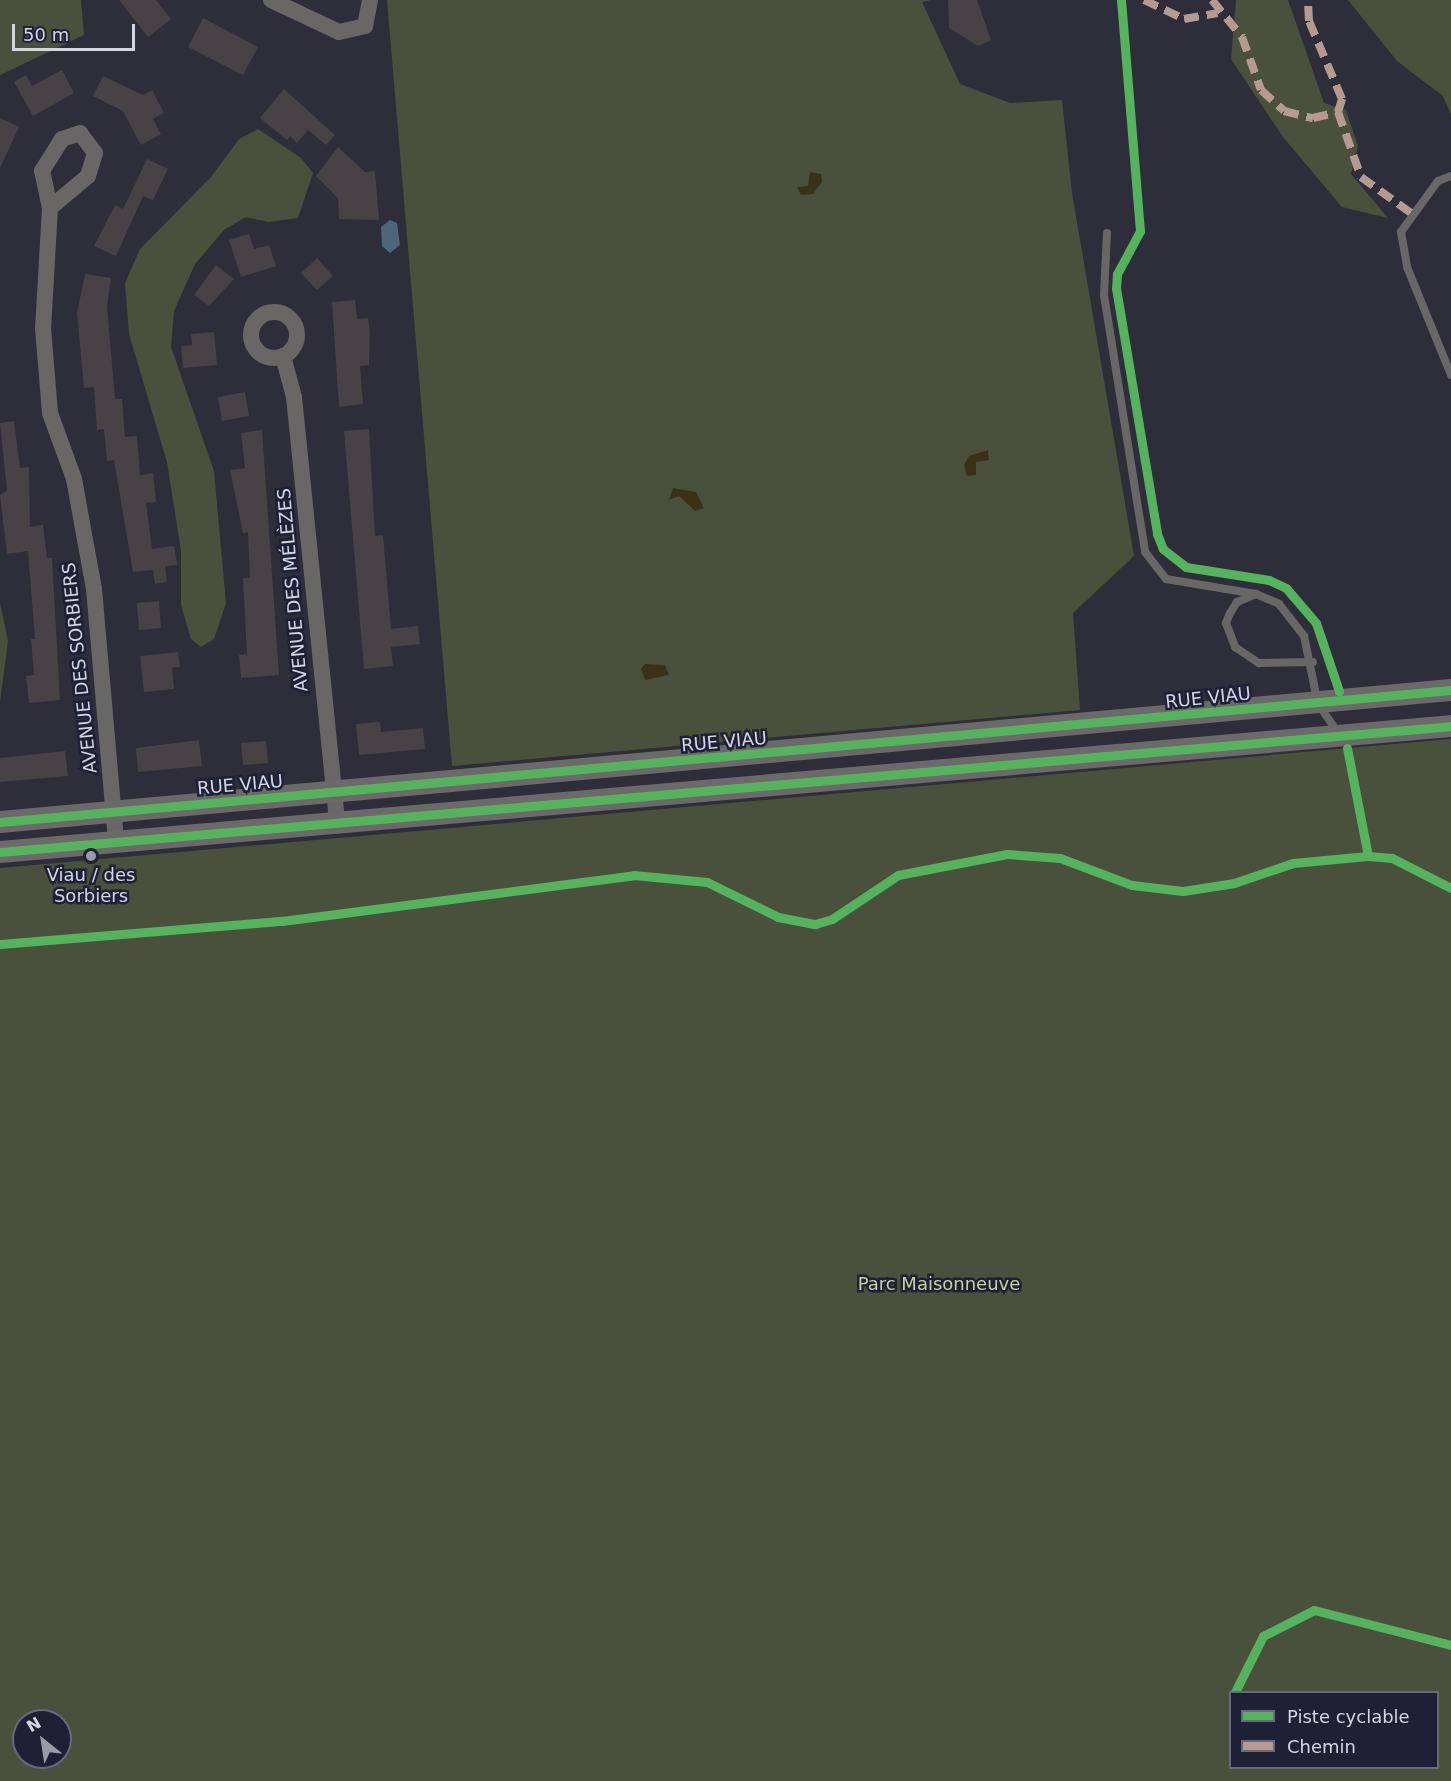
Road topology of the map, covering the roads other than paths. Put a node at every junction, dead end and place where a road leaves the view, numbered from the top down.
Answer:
1 (271, 0) edge
2 (370, 0) edge
3 (1451, 176) edge
4 (50, 208) dead end
5 (1107, 233) dead end
6 (283, 356) dead end
7 (1451, 375) edge
8 (1256, 594) junction
9 (1313, 662) junction
10 (1451, 690) edge
11 (1318, 704) junction
12 (1451, 726) edge
13 (1340, 735) junction
14 (333, 793) junction
15 (114, 812) junction
16 (0, 822) edge
17 (337, 822) junction
18 (116, 843) junction
19 (0, 852) edge

1 - 2 street
3 - 7 lane
4 - 15 street, AVENUE DES SORBIERS
5 - 8 lane
6 - 14 street, AVENUE DES MÉLÈZES
8 - 9 lane
8 - 9 lane
9 - 11 lane
10 - 11 main road, RUE VIAU
11 - 13 lane
11 - 14 main road, RUE VIAU
12 - 13 main road
13 - 17 main road
14 - 15 main road, RUE VIAU
14 - 17 street, AVENUE DES MÉLÈZES
15 - 16 main road, RUE VIAU
15 - 18 street, AVENUE DES SORBIERS
17 - 18 main road
18 - 19 main road

